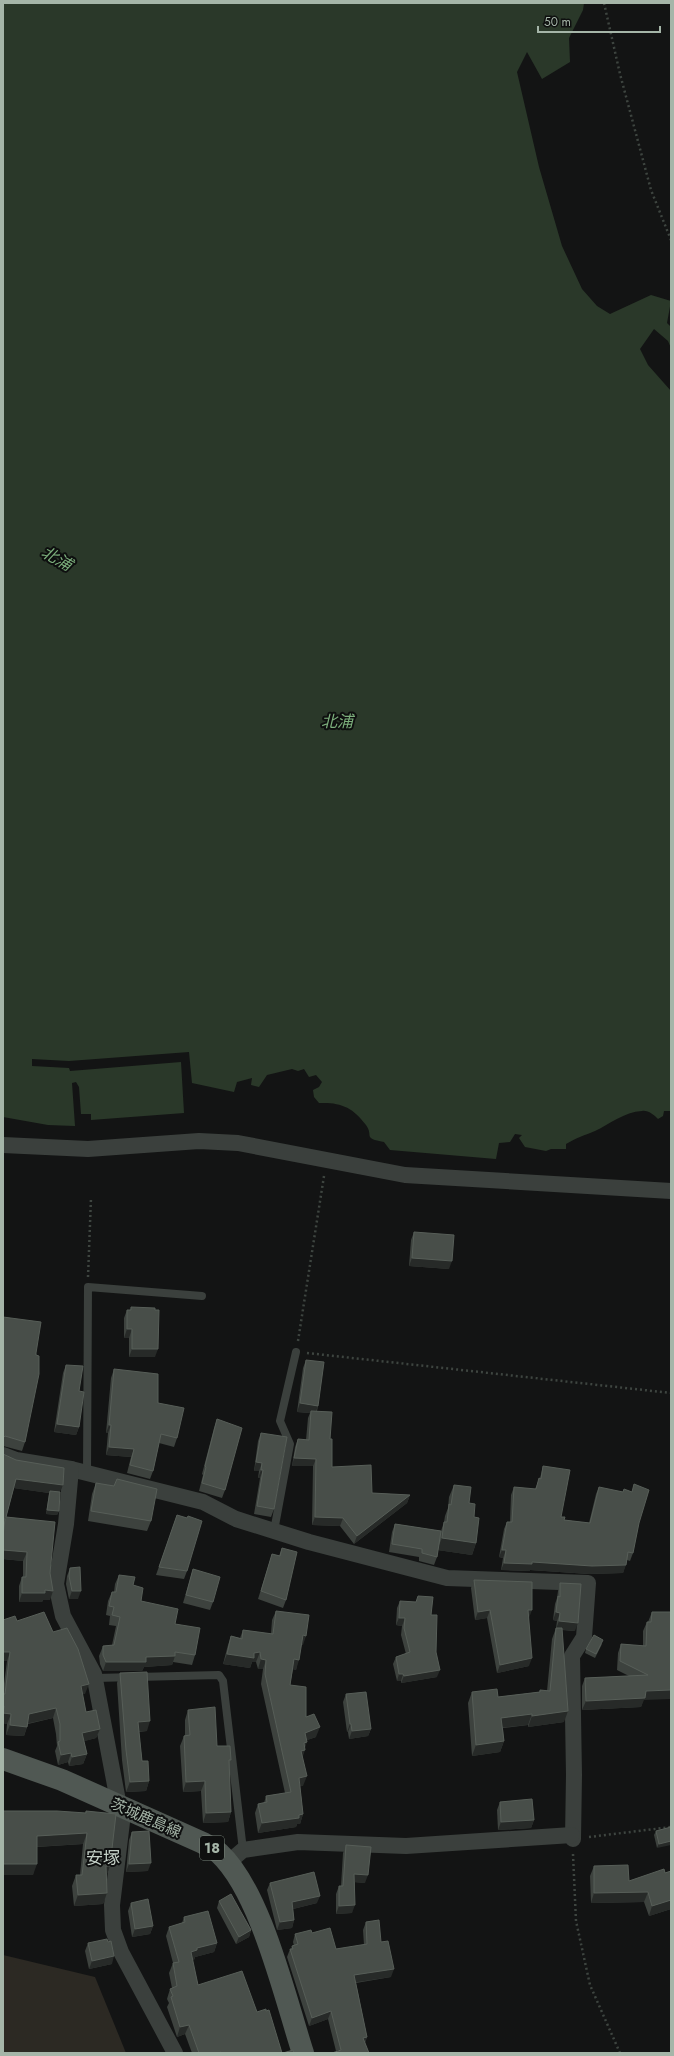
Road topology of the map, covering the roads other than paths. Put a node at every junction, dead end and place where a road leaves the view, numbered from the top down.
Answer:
1 (3, 1145) edge
2 (671, 1191) edge
3 (202, 1296) dead end
4 (296, 1352) road end
5 (3, 1455) edge
6 (71, 1469) junction
7 (87, 1472) junction
8 (274, 1531) junction
9 (95, 1678) junction
10 (3, 1759) edge
11 (120, 1806) junction
12 (235, 1856) junction
13 (175, 2053) edge
14 (303, 2053) edge

1 - 2 street
3 - 7 lane
4 - 8 lane
5 - 6 street
6 - 7 street
6 - 9 street
7 - 8 street
8 - 12 street
9 - 11 street
9 - 12 lane
10 - 11 main road, 茨城鹿島線 / 18
11 - 12 main road, 茨城鹿島線 / 18
11 - 13 street
12 - 14 main road, 茨城鹿島線 / 18

